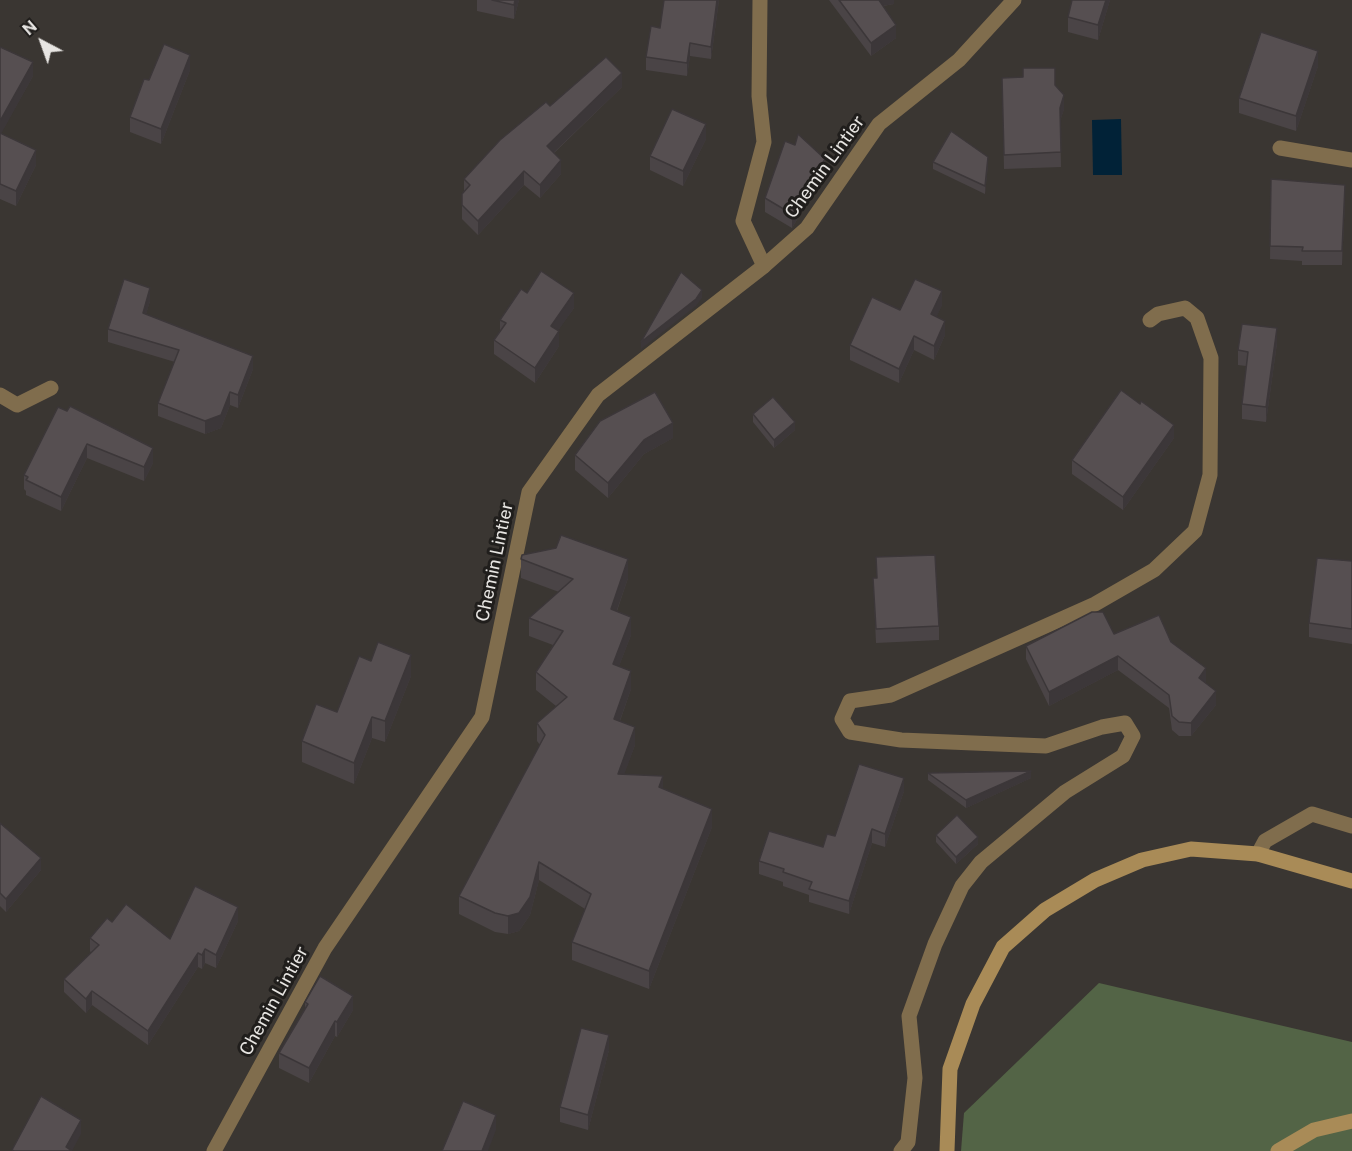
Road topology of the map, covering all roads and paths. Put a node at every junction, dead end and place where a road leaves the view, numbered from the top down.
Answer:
1 (760, 0) edge
2 (1014, 0) edge
3 (1280, 148) dead end
4 (1352, 160) edge
5 (764, 266) junction
6 (1150, 320) dead end
7 (51, 388) dead end
8 (0, 395) edge
9 (1352, 826) edge
10 (1258, 854) junction
11 (1352, 881) edge
12 (1352, 1121) edge
13 (214, 1151) edge
14 (901, 1151) edge
15 (947, 1151) edge
16 (1278, 1151) edge

1 - 5 street
2 - 5 street, Chemin Lintier
3 - 4 street
5 - 13 street, Chemin Lintier
6 - 14 street
7 - 8 street
9 - 10 street
10 - 11 main road
10 - 15 main road
12 - 16 main road

